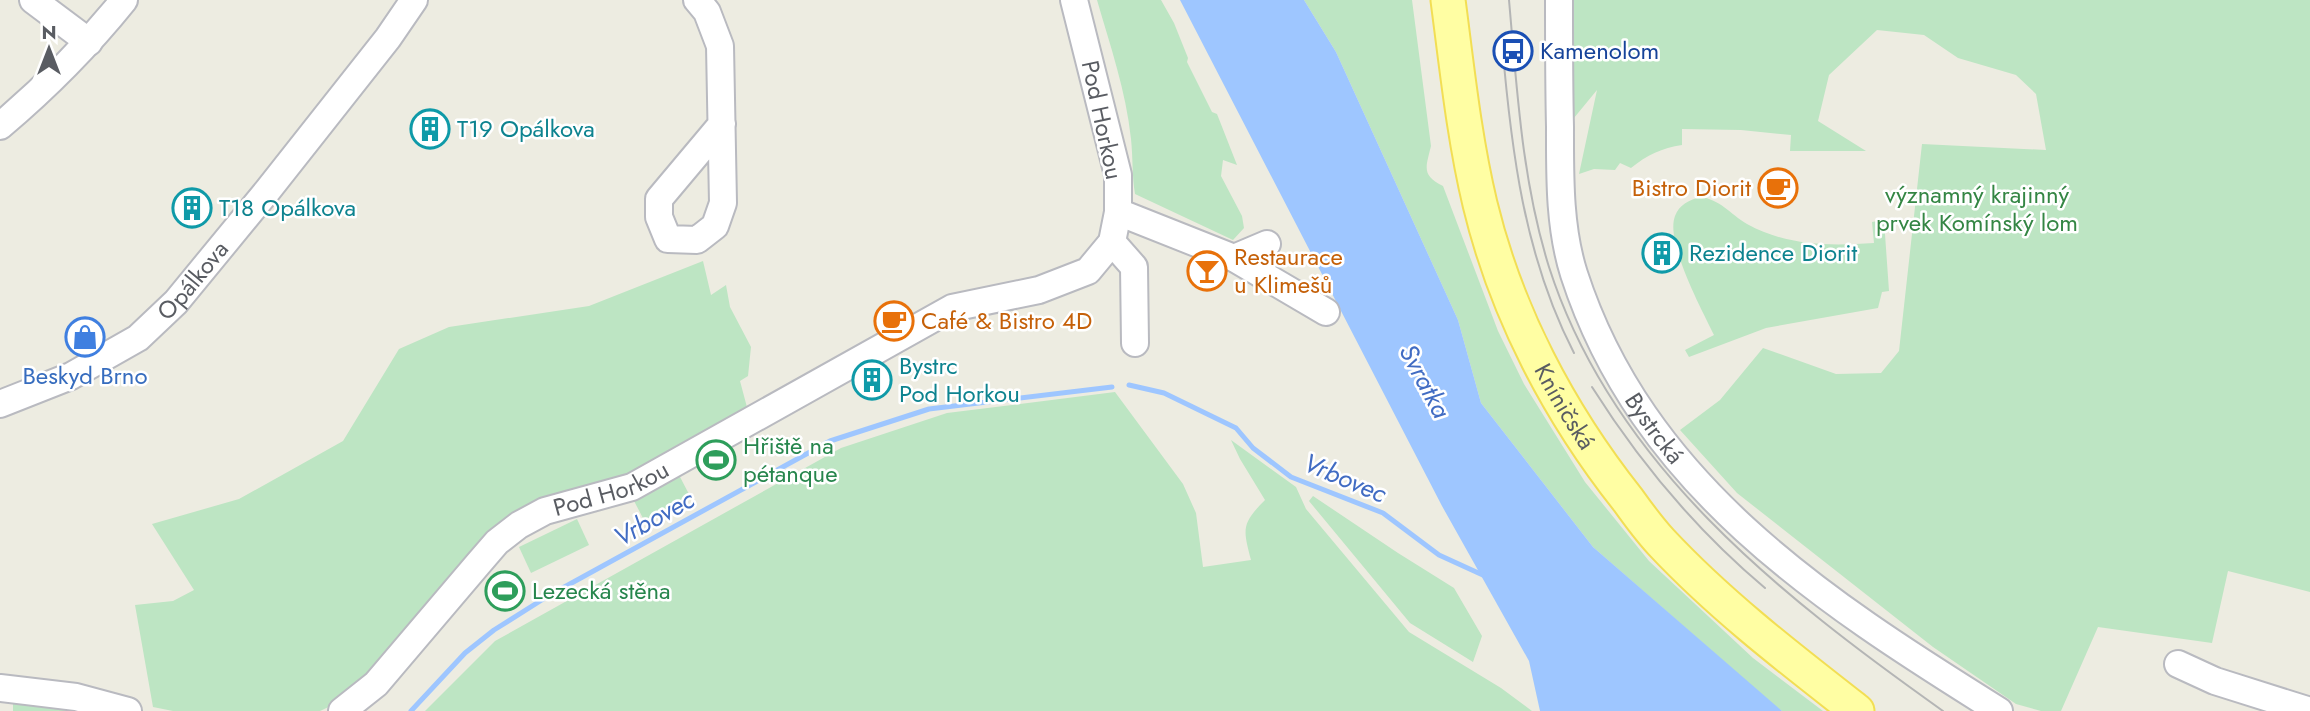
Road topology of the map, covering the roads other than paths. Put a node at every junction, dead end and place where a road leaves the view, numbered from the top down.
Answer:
1 (33, 0) edge
2 (124, 0) edge
3 (414, 0) edge
4 (697, 0) edge
5 (1074, 0) edge
6 (1448, 0) edge
7 (1559, 0) edge
8 (89, 42) junction
9 (722, 124) dead end
10 (0, 126) edge
11 (1118, 212) junction
12 (1112, 242) junction
13 (1267, 244) dead end
14 (1234, 257) junction
15 (1326, 312) dead end
16 (1135, 343) dead end
17 (0, 404) edge
18 (2178, 664) dead end
19 (0, 688) edge
20 (128, 711) edge
21 (342, 711) edge
22 (1857, 711) edge
23 (1999, 711) edge
24 (2310, 711) edge

1 - 8 street
2 - 8 street
3 - 17 street, Opálkova
4 - 9 street
5 - 11 street, Pod Horkou
6 - 22 main road, Kníničská
7 - 23 street, Bystrcká
8 - 10 street
11 - 12 street, Pod Horkou
11 - 14 street
12 - 16 street
12 - 21 street, Pod Horkou
13 - 14 street
14 - 15 street
18 - 24 street
19 - 20 street

